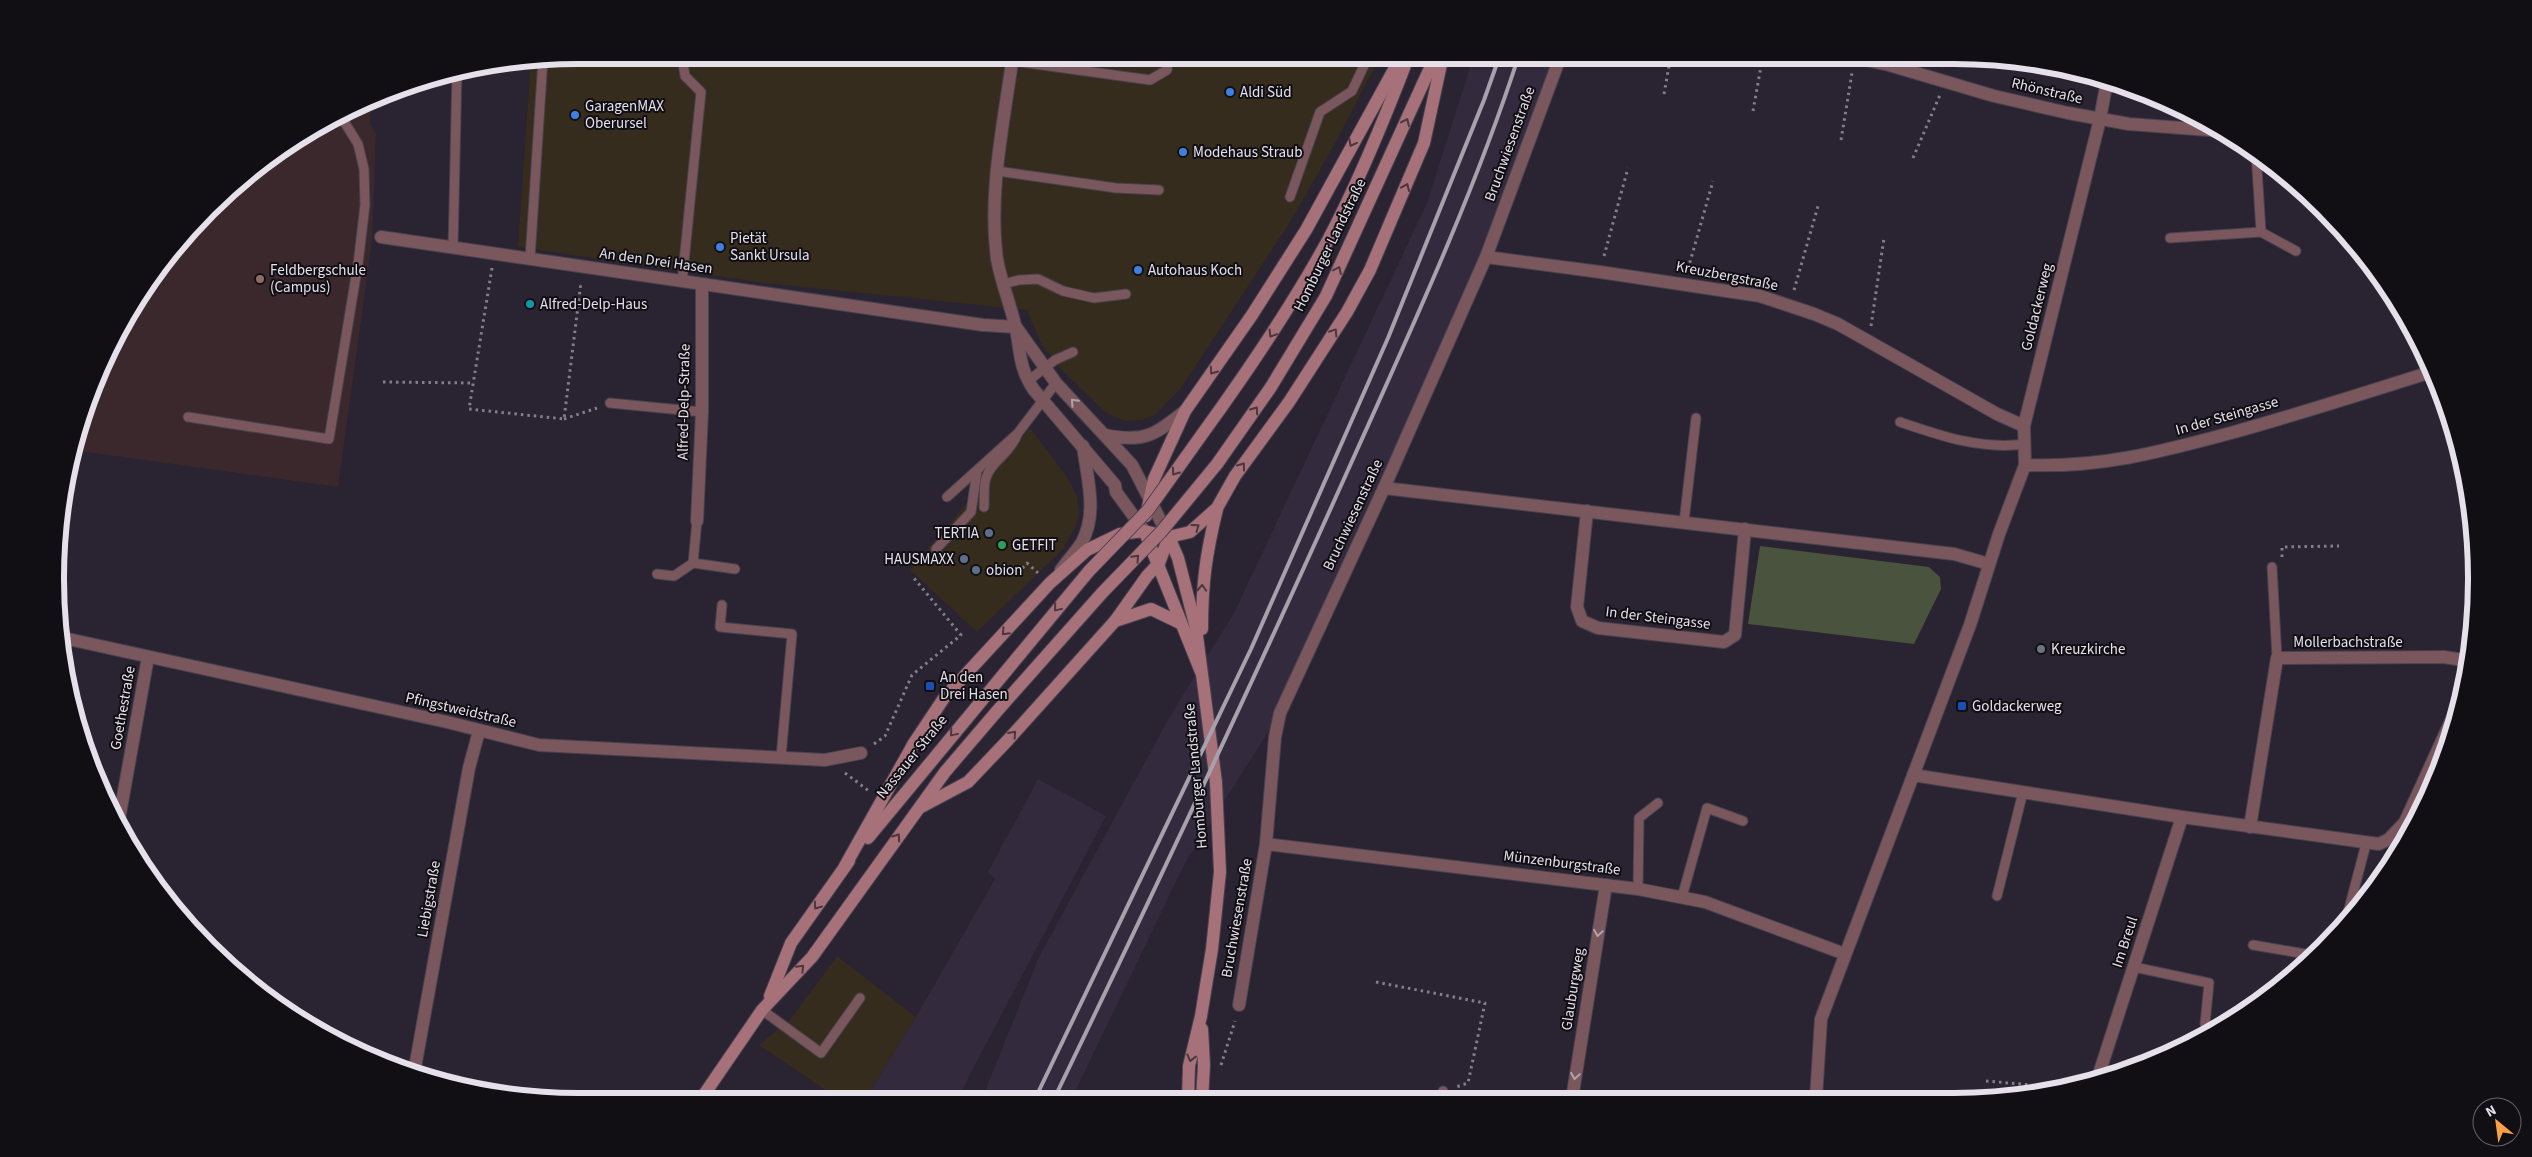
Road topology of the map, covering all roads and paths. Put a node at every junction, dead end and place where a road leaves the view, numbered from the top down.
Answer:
1 (683, 64) edge
2 (1011, 64) edge
3 (1049, 64) edge
4 (1068, 64) edge
5 (1168, 64) edge
6 (1365, 64) edge
7 (1397, 64) edge
8 (1406, 64) edge
9 (1432, 64) edge
10 (1441, 64) edge
11 (1558, 64) edge
12 (1669, 64) edge
13 (1761, 64) edge
14 (1847, 64) edge
15 (1889, 64) edge
16 (542, 65) edge
17 (1068, 67) junction
18 (457, 78) edge
19 (1947, 81) junction
20 (2106, 87) edge
21 (1664, 94) dead end
22 (1753, 111) dead end
23 (2100, 119) junction
24 (344, 121) edge
25 (2205, 130) edge
26 (1841, 140) dead end
27 (1913, 158) dead end
28 (2257, 163) edge
29 (1628, 168) dead end
30 (998, 171) junction
31 (1713, 181) dead end
32 (1159, 190) dead end
33 (1290, 197) dead end
34 (1818, 206) dead end
35 (2261, 232) junction
36 (381, 237) dead end
37 (1884, 238) dead end
38 (2170, 238) dead end
39 (453, 248) junction
40 (2296, 251) dead end
41 (494, 254) junction
42 (1486, 257) junction
43 (530, 259) junction
44 (583, 267) junction
45 (1600, 272) junction
46 (682, 282) junction
47 (702, 284) junction
48 (1003, 284) junction
49 (1684, 284) junction
50 (1126, 294) dead end
51 (1790, 305) junction
52 (1016, 327) junction
53 (1869, 341) junction
54 (1073, 352) dead end
55 (1045, 369) junction
56 (2425, 374) edge
57 (1028, 381) junction
58 (383, 382) dead end
59 (473, 383) junction
60 (1056, 383) junction
61 (1042, 402) junction
62 (610, 403) joint
63 (1185, 411) junction
64 (702, 412) junction
65 (188, 417) dead end
66 (1696, 418) dead end
67 (564, 420) junction
68 (1900, 422) dead end
69 (2024, 426) junction
70 (1018, 432) junction
71 (1203, 433) joint
72 (1105, 435) junction
73 (2025, 444) junction
74 (1083, 446) junction
75 (1217, 464) joint
76 (2025, 465) junction
77 (977, 471) junction
78 (1384, 488) junction
79 (947, 497) dead end
80 (1148, 499) junction
81 (984, 507) dead end
82 (1217, 508) junction
83 (1587, 511) junction
84 (697, 521) joint
85 (1684, 522) junction
86 (1745, 529) junction
87 (1144, 531) junction
88 (1169, 537) junction
89 (2339, 546) dead end
90 (938, 557) dead end
91 (693, 563) junction
92 (1159, 563) junction
93 (1989, 564) junction
94 (2272, 567) dead end
95 (735, 569) dead end
96 (1018, 573) dead end
97 (657, 574) dead end
98 (913, 577) dead end
99 (1045, 579) junction
100 (2274, 581) junction
101 (722, 605) dead end
102 (1115, 621) junction
103 (1180, 623) junction
104 (67, 639) edge
105 (148, 656) junction
106 (2277, 658) junction
107 (2461, 660) edge
108 (1201, 672) junction
109 (479, 731) junction
110 (2442, 741) edge
111 (861, 753) joint
112 (781, 757) junction
113 (825, 760) junction
114 (1913, 775) junction
115 (868, 791) dead end
116 (2023, 792) junction
117 (1658, 803) dead end
118 (916, 810) junction
119 (120, 812) edge
120 (2182, 817) junction
121 (1743, 821) dead end
122 (2250, 827) junction
123 (1266, 844) junction
124 (2366, 844) junction
125 (845, 866) junction
126 (1606, 885) junction
127 (1638, 889) junction
128 (1997, 896) dead end
129 (1682, 897) junction
130 (2349, 908) edge
131 (2253, 945) dead end
132 (1845, 954) junction
133 (2305, 954) edge
134 (2134, 967) junction
135 (1376, 982) dead end
136 (860, 998) dead end
137 (1239, 1005) joint
138 (765, 1007) junction
139 (1201, 1016) junction
140 (2207, 1026) edge
141 (415, 1067) edge
142 (1221, 1067) dead end
143 (2100, 1072) edge
144 (1986, 1081) dead end
145 (2033, 1087) edge
146 (705, 1093) edge
147 (1188, 1093) edge
148 (1202, 1093) edge
149 (1447, 1093) edge
150 (1573, 1093) edge
151 (1816, 1093) edge

1 - 46 lane
2 - 30 street
3 - 17 lane
4 - 17 lane
5 - 17 lane
6 - 33 lane
7 -> 63 main road
8 -> 71 main road, Homburger Landstraße
75 -> 9 main road, Homburger Landstraße
82 -> 10 main road
11 - 42 street, Bruchwiesenstraße
12 - 21 path
13 - 22 path
14 - 26 path
15 - 19 street, Rhönstraße
16 - 43 lane
18 - 39 lane
19 - 23 street, Rhönstraße
19 - 27 path
20 - 23 street, Goldackerweg
23 - 25 street, Rhönstraße
23 - 69 street, Goldackerweg
24 - 65 lane
28 - 35 lane
29 - 45 path
30 - 32 lane
30 - 48 street
31 - 49 path
34 - 51 path
35 - 38 lane
35 - 40 lane
36 - 39 street, An den Drei Hasen
37 - 53 path
39 - 41 street, An den Drei Hasen
41 - 43 street, An den Drei Hasen
41 - 59 path
42 - 45 street, Kreuzbergstraße
42 - 78 street, Bruchwiesenstraße
43 - 44 street, An den Drei Hasen
44 - 46 street, An den Drei Hasen
44 - 67 path
45 - 49 street, Kreuzbergstraße
46 - 47 street, An den Drei Hasen
47 - 52 street, An den Drei Hasen
47 - 64 street, Alfred-Delp-Straße
48 - 50 lane
48 - 52 street
49 - 51 street, Kreuzbergstraße
51 - 53 street, Kreuzbergstraße
52 - 55 street
52 - 57 street
53 - 69 street, Kreuzbergstraße
54 - 55 lane
55 - 57 lane
55 - 60 street
56 - 76 street, In der Steingasse
57 - 61 street
58 - 59 path
59 - 67 path
60 - 61 lane
72 -> 60 street
61 - 70 lane
61 - 74 street
62 - 64 lane
62 - 67 path
63 - 72 street
63 - 80 main road
64 - 84 street, Alfred-Delp-Straße
66 - 85 lane
68 - 73 lane
69 - 73 street, Goldackerweg
70 - 77 lane
70 - 81 lane
71 -> 125 main road, Nassauer Straße, bridge
72 - 80 street
73 - 76 street, Goldackerweg
74 - 87 street
74 - 99 street
118 -> 75 main road, Nassauer Straße, bridge
76 - 93 street, Goldackerweg
77 - 79 lane
77 - 90 lane
78 - 83 street
78 - 123 street, Bruchwiesenstraße
80 - 87 main road
80 - 88 street
88 -> 82 main road
108 -> 82 main road
83 - 85 street
83 - 86 street, In der Steingasse
84 - 91 lane
85 - 86 street
86 - 93 street
87 - 88 main road
87 - 92 main road
87 - 99 main road
88 - 92 main road
88 - 108 main road, Homburger Landstraße
89 - 100 path
91 - 95 lane
91 - 97 lane
92 - 102 main road
92 - 103 main road
93 - 114 street, Goldackerweg
94 - 100 lane
96 - 99 path
98 - 111 path
99 -> 125 main road
100 - 106 lane
101 - 112 lane
102 - 103 main road
118 -> 102 main road
103 - 108 main road
104 - 105 street, Pfingstweidstraße
105 - 109 street, Pfingstweidstraße
105 - 119 street, Goethestraße
106 - 107 street, Mollerbachstraße
106 - 122 street, Mollerbachstraße
108 - 139 main road, Homburger Landstraße
109 - 112 street, Pfingstweidstraße
109 - 141 street, Liebigstraße
110 - 124 street
111 - 113 street, Pfingstweidstraße
112 - 113 street, Pfingstweidstraße
113 - 115 path
114 - 116 street
114 - 132 street, Goldackerweg
116 - 120 street
116 - 128 lane
117 - 127 lane
138 -> 118 main road, Nassauer Straße
120 - 122 street
120 - 134 street, Im Breul
121 - 129 lane
122 - 124 street
123 - 126 street, Münzenburgstraße
123 - 137 street, Bruchwiesenstraße
124 - 130 lane
125 -> 138 main road, Nassauer Straße
126 - 127 street, Münzenburgstraße
126 -> 150 street, Glauburgweg
127 - 129 street, Münzenburgstraße
129 - 132 street, Münzenburgstraße
131 - 133 lane
132 - 151 street, Goldackerweg
134 - 140 lane
134 - 143 street, Im Breul
135 - 149 path
136 - 138 lane
137 - 142 path
138 - 146 main road, Nassauer Straße
139 -> 147 main road, Homburger Landstraße
139 - 148 main road, Homburger Landstraße
144 - 145 path

